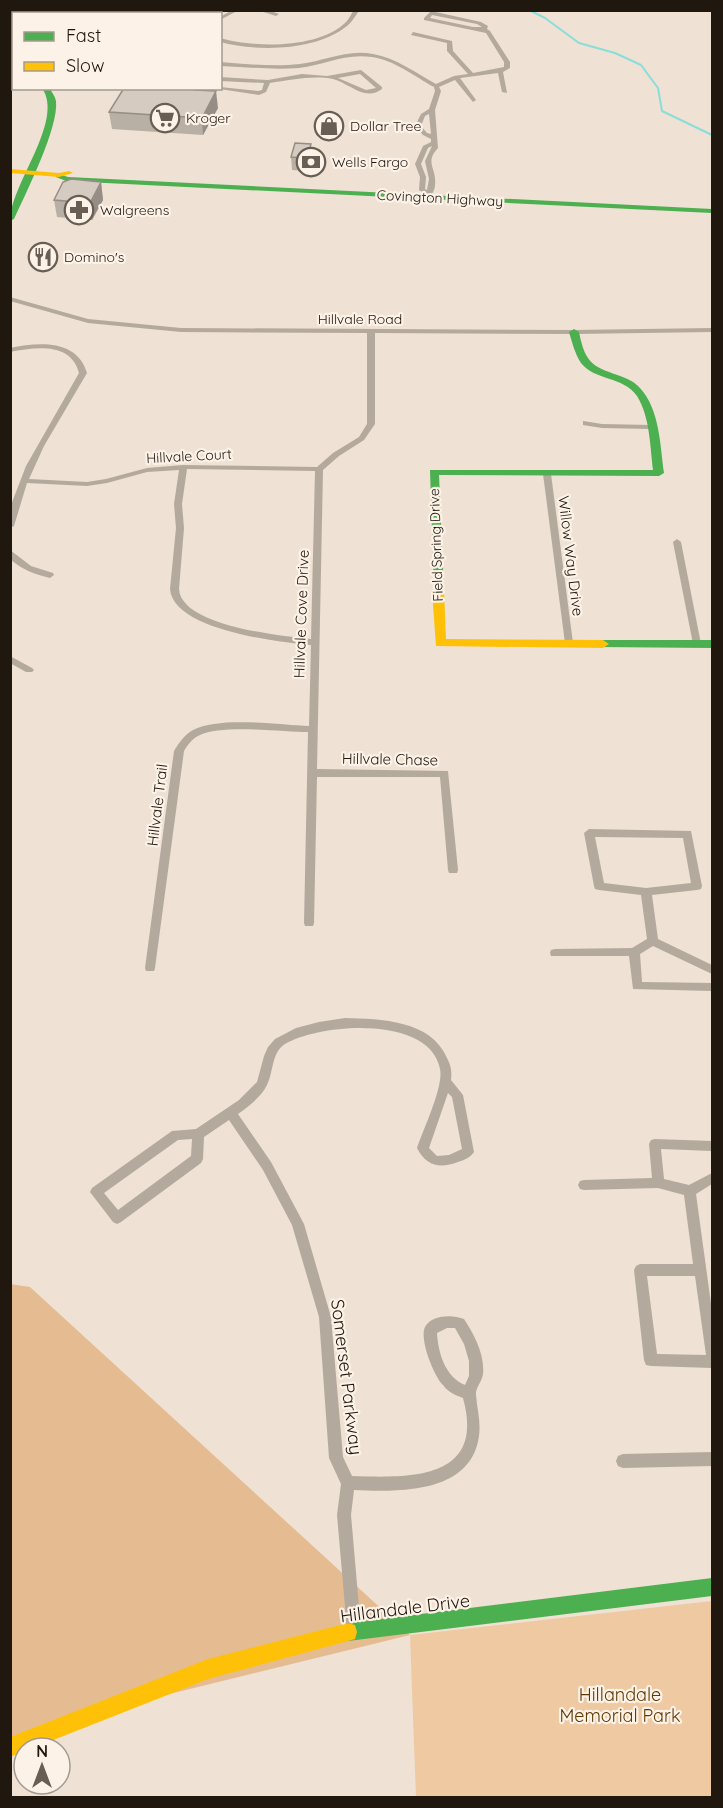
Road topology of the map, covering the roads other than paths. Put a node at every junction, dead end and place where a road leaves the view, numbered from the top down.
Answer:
1 (237, 10) edge
2 (260, 10) edge
3 (356, 11) edge
4 (276, 14) dead end
5 (222, 18) edge
6 (483, 29) junction
7 (413, 34) dead end
8 (222, 40) edge
9 (222, 64) edge
10 (301, 66) junction
11 (500, 71) junction
12 (471, 74) junction
13 (302, 76) junction
14 (332, 77) junction
15 (456, 78) junction
16 (222, 79) edge
17 (268, 82) junction
18 (436, 86) junction
19 (222, 89) edge
20 (46, 90) edge
21 (505, 92) dead end
22 (473, 100) dead end
23 (432, 110) junction
24 (434, 141) junction
25 (422, 153) junction
26 (430, 153) junction
27 (10, 171) edge
28 (30, 173) junction
29 (427, 195) junction
30 (712, 211) edge
31 (10, 219) edge
32 (10, 299) edge
33 (712, 330) edge
34 (371, 332) junction
35 (573, 332) junction
36 (10, 350) edge
37 (586, 423) dead end
38 (650, 427) junction
39 (183, 467) junction
40 (319, 469) junction
41 (547, 474) junction
42 (25, 481) junction
43 (10, 526) edge
44 (677, 542) dead end
45 (10, 553) edge
46 (50, 575) dead end
47 (314, 642) junction
48 (569, 643) junction
49 (697, 644) junction
50 (712, 644) edge
51 (10, 660) edge
52 (28, 670) dead end
53 (312, 729) junction
54 (312, 773) junction
55 (453, 870) dead end
56 (646, 892) junction
57 (309, 923) dead end
58 (652, 941) junction
59 (634, 952) junction
60 (555, 953) dead end
61 (150, 968) dead end
62 (712, 970) edge
63 (712, 987) edge
64 (446, 1083) junction
65 (231, 1113) junction
66 (198, 1134) junction
67 (712, 1146) edge
68 (712, 1178) edge
69 (658, 1184) junction
70 (584, 1185) dead end
71 (690, 1191) junction
72 (701, 1270) junction
73 (712, 1355) edge
74 (712, 1362) edge
75 (468, 1393) junction
76 (712, 1459) edge
77 (623, 1461) dead end
78 (348, 1483) junction
79 (712, 1587) edge
80 (354, 1630) junction
81 (10, 1747) edge

1 - 5 street
2 - 4 street
3 - 8 street
6 - 6 street
6 - 11 street
7 - 12 street
9 - 10 street
10 - 13 street
10 - 18 street
11 - 12 street
11 - 21 street
12 - 15 street
13 - 14 street
13 - 17 street
14 - 14 street
15 - 18 street
15 - 22 street
16 - 17 street
17 - 19 street
18 - 23 street
20 - 28 main road
23 - 24 street
23 - 24 street
24 - 25 street
24 - 26 street
25 - 26 street
25 - 29 street
26 - 29 street
27 - 28 main road, Covington Highway
28 - 29 main road, Covington Highway
28 - 31 main road
29 - 30 main road, Covington Highway
32 - 34 street, Hillvale Road
33 - 35 street, Hillvale Road
34 - 35 street, Hillvale Road
34 - 40 street
35 - 38 main road, Field Spring Drive
36 - 42 street
37 - 38 street
38 - 41 main road, Field Spring Drive
39 - 40 street, Hillvale Court
39 - 42 street, Hillvale Court
39 - 47 street
40 - 47 street, Hillvale Cove Drive
41 - 48 street, Willow Way Drive
41 - 48 main road, Field Spring Drive
42 - 43 street
44 - 49 street
45 - 46 street
47 - 53 street, Hillvale Cove Drive
48 - 49 main road, Field Spring Drive
49 - 50 main road, Field Spring Drive
51 - 52 street
53 - 54 street, Hillvale Cove Drive
53 - 61 street, Hillvale Trail
54 - 55 street, Hillvale Chase
54 - 57 street, Hillvale Cove Drive
56 - 56 street
56 - 58 street
58 - 59 street
58 - 62 street
59 - 60 street
59 - 63 street
64 - 64 street
64 - 65 street
65 - 66 street
65 - 78 street, Somerset Parkway
66 - 66 street
67 - 69 street
68 - 71 street
69 - 70 street
69 - 71 street
71 - 72 street
72 - 73 street
72 - 74 street
75 - 75 street
75 - 78 street
76 - 77 street
78 - 80 street
79 - 80 main road, Hillandale Drive
80 - 81 main road, Hillandale Drive

